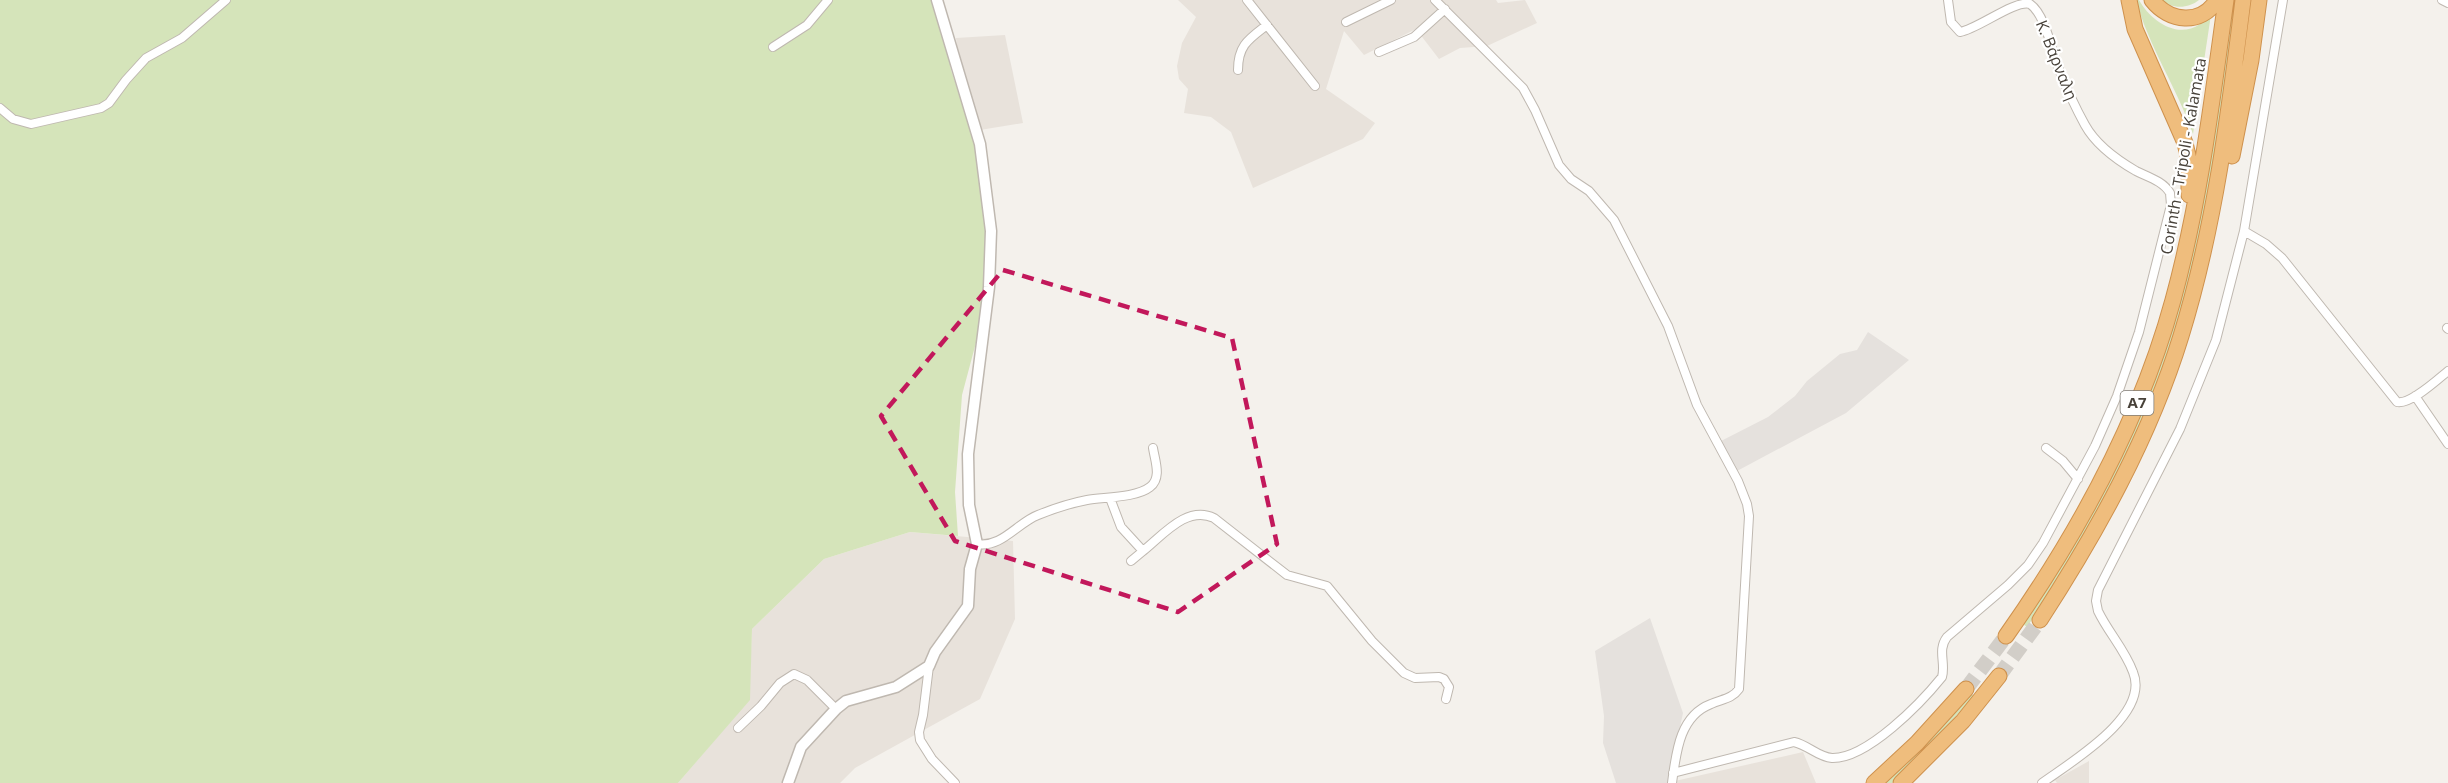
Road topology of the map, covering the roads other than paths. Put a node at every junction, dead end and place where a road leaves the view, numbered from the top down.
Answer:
1 (226, 0) edge
2 (828, 0) edge
3 (937, 0) edge
4 (1247, 0) edge
5 (1392, 0) edge
6 (1436, 0) edge
7 (1948, 0) edge
8 (2129, 0) edge
9 (2152, 0) edge
10 (2217, 0) edge
11 (2226, 0) edge
12 (2244, 0) edge
13 (2259, 0) edge
14 (2283, 0) edge
15 (2442, 0) edge
16 (2448, 3) edge
17 (1445, 9) junction
18 (1346, 22) dead end
19 (1267, 25) junction
20 (773, 46) dead end
21 (1379, 52) dead end
22 (1238, 70) dead end
23 (1315, 86) dead end
24 (0, 108) edge
25 (2244, 231) junction
26 (2173, 300) junction
27 (2191, 303) junction
28 (2448, 371) edge
29 (2415, 396) junction
30 (2448, 444) edge
31 (1153, 448) dead end
32 (2046, 448) dead end
33 (2078, 479) junction
34 (1110, 498) junction
35 (977, 544) junction
36 (1143, 551) junction
37 (1131, 561) dead end
38 (2040, 620) tunnel mouth
39 (2006, 636) tunnel mouth
40 (929, 666) junction
41 (1999, 676) tunnel mouth
42 (1966, 689) tunnel mouth
43 (1446, 699) dead end
44 (836, 709) junction
45 (738, 728) dead end
46 (1673, 773) junction
47 (788, 783) edge
48 (955, 783) edge
49 (1672, 783) edge
50 (1874, 783) edge
51 (1901, 783) edge
52 (2042, 783) edge

1 - 24 street
2 - 20 street
3 - 35 street
4 - 19 street
5 - 18 street
6 - 17 street
7 - 33 street, Κ. Βάρναλη
8 - 26 highway
9 - 10 highway
11 - 26 highway, Corinth - Tripoli - Kalamata / Α7
12 - 27 highway, Α7
13 - 27 highway
14 - 25 street
15 - 16 street
17 - 21 street
17 - 46 street
19 - 22 street
19 - 23 street
25 - 29 street
25 - 52 street
26 - 39 highway, Corinth - Tripoli - Kalamata / Α7
27 - 38 highway, Α7
28 - 29 street
29 - 30 street
31 - 34 street
32 - 33 street
33 - 46 street
34 - 35 street
34 - 36 street
35 - 40 street
36 - 37 street
36 - 43 street
40 - 44 street
40 - 48 street
41 - 51 highway
42 - 50 highway
44 - 45 street
44 - 47 street
46 - 49 street

